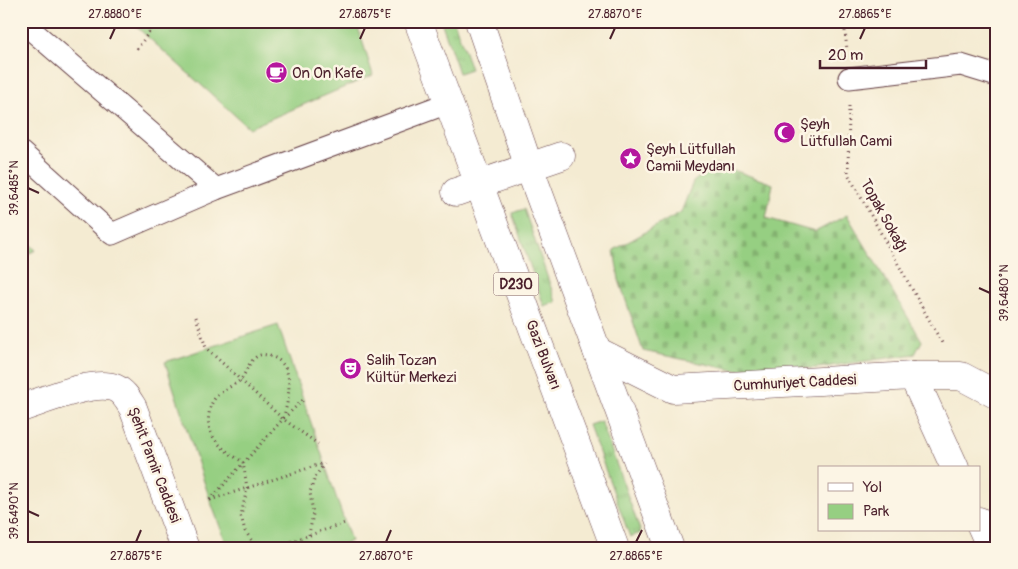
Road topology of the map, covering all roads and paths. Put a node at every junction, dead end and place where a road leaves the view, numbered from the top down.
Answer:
1 (21, 21) edge
2 (157, 21) edge
3 (418, 21) edge
4 (479, 21) edge
5 (844, 21) edge
6 (137, 49) dead end
7 (997, 76) edge
8 (849, 78) junction
9 (448, 103) junction
10 (21, 152) edge
11 (560, 156) dead end
12 (529, 167) junction
13 (467, 188) junction
14 (216, 189) junction
15 (196, 316) dead end
16 (597, 351) junction
17 (913, 376) junction
18 (961, 376) junction
19 (240, 380) junction
20 (997, 395) edge
21 (303, 400) dead end
22 (21, 408) edge
23 (283, 419) junction
24 (318, 444) dead end
25 (243, 462) junction
26 (954, 466) edge
27 (247, 488) junction
28 (345, 523) dead end
29 (980, 523) edge
30 (309, 535) junction
31 (185, 548) edge
32 (257, 548) edge
33 (272, 548) edge
34 (615, 548) edge
35 (670, 548) edge
36 (991, 548) edge

1 - 14 lane
2 - 6 path
3 - 9 main road, Gazi Bulvarı / D230
4 - 12 main road
5 - 8 path, Topak Sokağı
7 - 8 lane
8 - 18 path, Topak Sokağı
9 - 13 main road, Gazi Bulvarı / D230
9 - 14 lane
10 - 14 lane
11 - 12 main road
12 - 13 main road
12 - 16 main road
13 - 34 main road, Gazi Bulvarı / D230
15 - 19 path
16 - 17 main road, Cumhuriyet Caddesi
16 - 35 main road
17 - 18 main road, Cumhuriyet Caddesi
17 - 26 main road
18 - 20 main road, Cumhuriyet Caddesi
19 - 23 path
19 - 23 path
19 - 25 path
21 - 23 path
22 - 31 main road, Şehit Pamir Caddesi
23 - 24 path
23 - 25 path
25 - 27 path
25 - 27 path
27 - 30 path
27 - 32 path
28 - 30 path
29 - 36 main road
30 - 33 path

